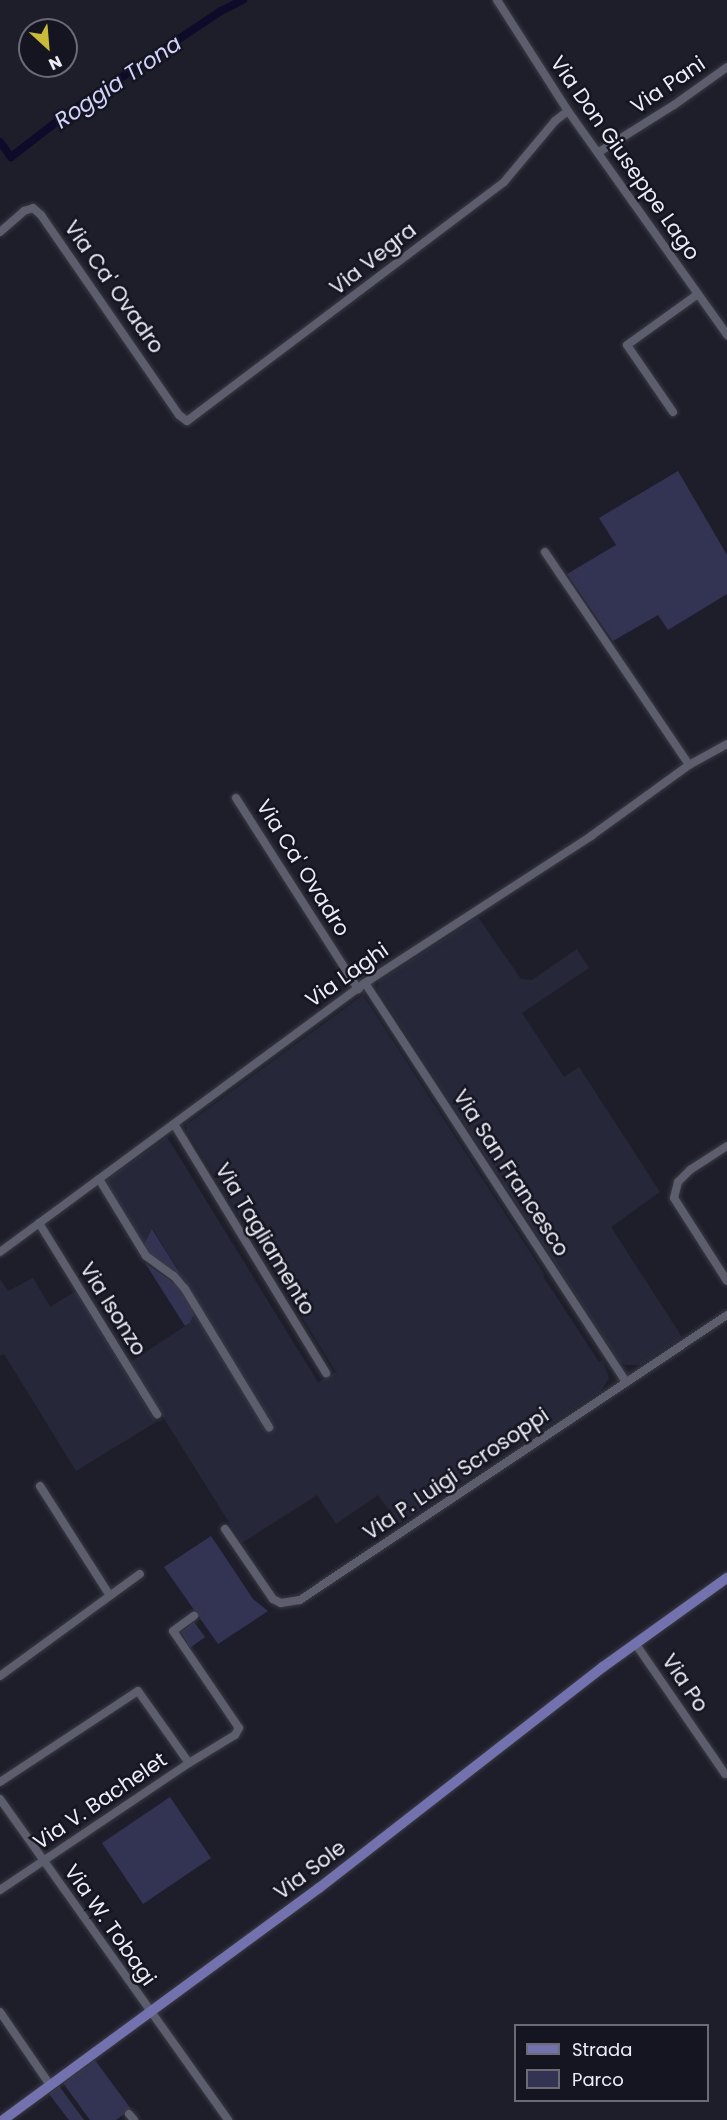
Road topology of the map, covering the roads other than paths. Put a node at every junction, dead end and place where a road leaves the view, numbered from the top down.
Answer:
1 (497, 0) edge
2 (727, 67) edge
3 (568, 111) junction
4 (599, 152) junction
5 (0, 232) edge
6 (698, 294) junction
7 (727, 334) edge
8 (674, 412) dead end
9 (187, 421) joint
10 (545, 552) dead end
11 (727, 744) edge
12 (689, 765) junction
13 (236, 798) dead end
14 (361, 986) junction
15 (174, 1124) junction
16 (727, 1146) edge
17 (99, 1179) junction
18 (39, 1224) junction
19 (0, 1252) edge
20 (727, 1281) edge
21 (727, 1315) edge
22 (326, 1373) dead end
23 (626, 1382) junction
24 (156, 1414) dead end
25 (269, 1427) dead end
26 (40, 1486) dead end
27 (225, 1529) dead end
28 (140, 1574) dead end
29 (727, 1578) edge
30 (110, 1596) junction
31 (194, 1616) dead end
32 (635, 1643) junction
33 (0, 1677) edge
34 (189, 1762) junction
35 (725, 1774) dead end
36 (0, 1782) edge
37 (0, 1799) edge
38 (43, 1861) junction
39 (0, 1890) edge
40 (0, 2012) edge
41 (150, 2012) junction
42 (50, 2085) junction
43 (3, 2120) edge
44 (228, 2120) edge

1 - 3 street, Via Don Giuseppe Lago
2 - 4 street, Via Pani
3 - 4 street, Via Don Giuseppe Lago
3 - 9 street, Via Vegra
4 - 6 street, Via Don Giuseppe Lago
5 - 9 street, Via Ca' Ovadro
6 - 7 street, Via Don Giuseppe Lago
6 - 8 street
10 - 12 street
11 - 12 street, Via Laghi
12 - 14 street, Via Laghi
13 - 14 street, Via Ca' Ovadro
14 - 15 street, Via Laghi
14 - 23 street, Via San Francesco
15 - 17 street, Via Laghi
15 - 22 street, Via Tagliamento
16 - 20 street
17 - 18 street, Via Laghi
17 - 25 street
18 - 19 street, Via Laghi
18 - 24 street, Via Isonzo
21 - 23 street, Via P. Luigi Scrosoppi
23 - 27 street, Via P. Luigi Scrosoppi
26 - 30 street
28 - 30 street
29 - 32 main road, Via Sole
30 - 33 street
31 - 34 street
32 - 35 street, Via Po
32 - 41 main road, Via Sole
34 - 36 street, Via V. Bachelet
34 - 38 street, Via V. Bachelet
37 - 38 street, Via W. Tobagi
38 - 39 street, Via V. Bachelet
38 - 41 street, Via W. Tobagi
40 - 42 street
41 - 42 main road, Via Sole
41 - 44 street, Via W. Tobagi
42 - 43 main road, Via Sole

